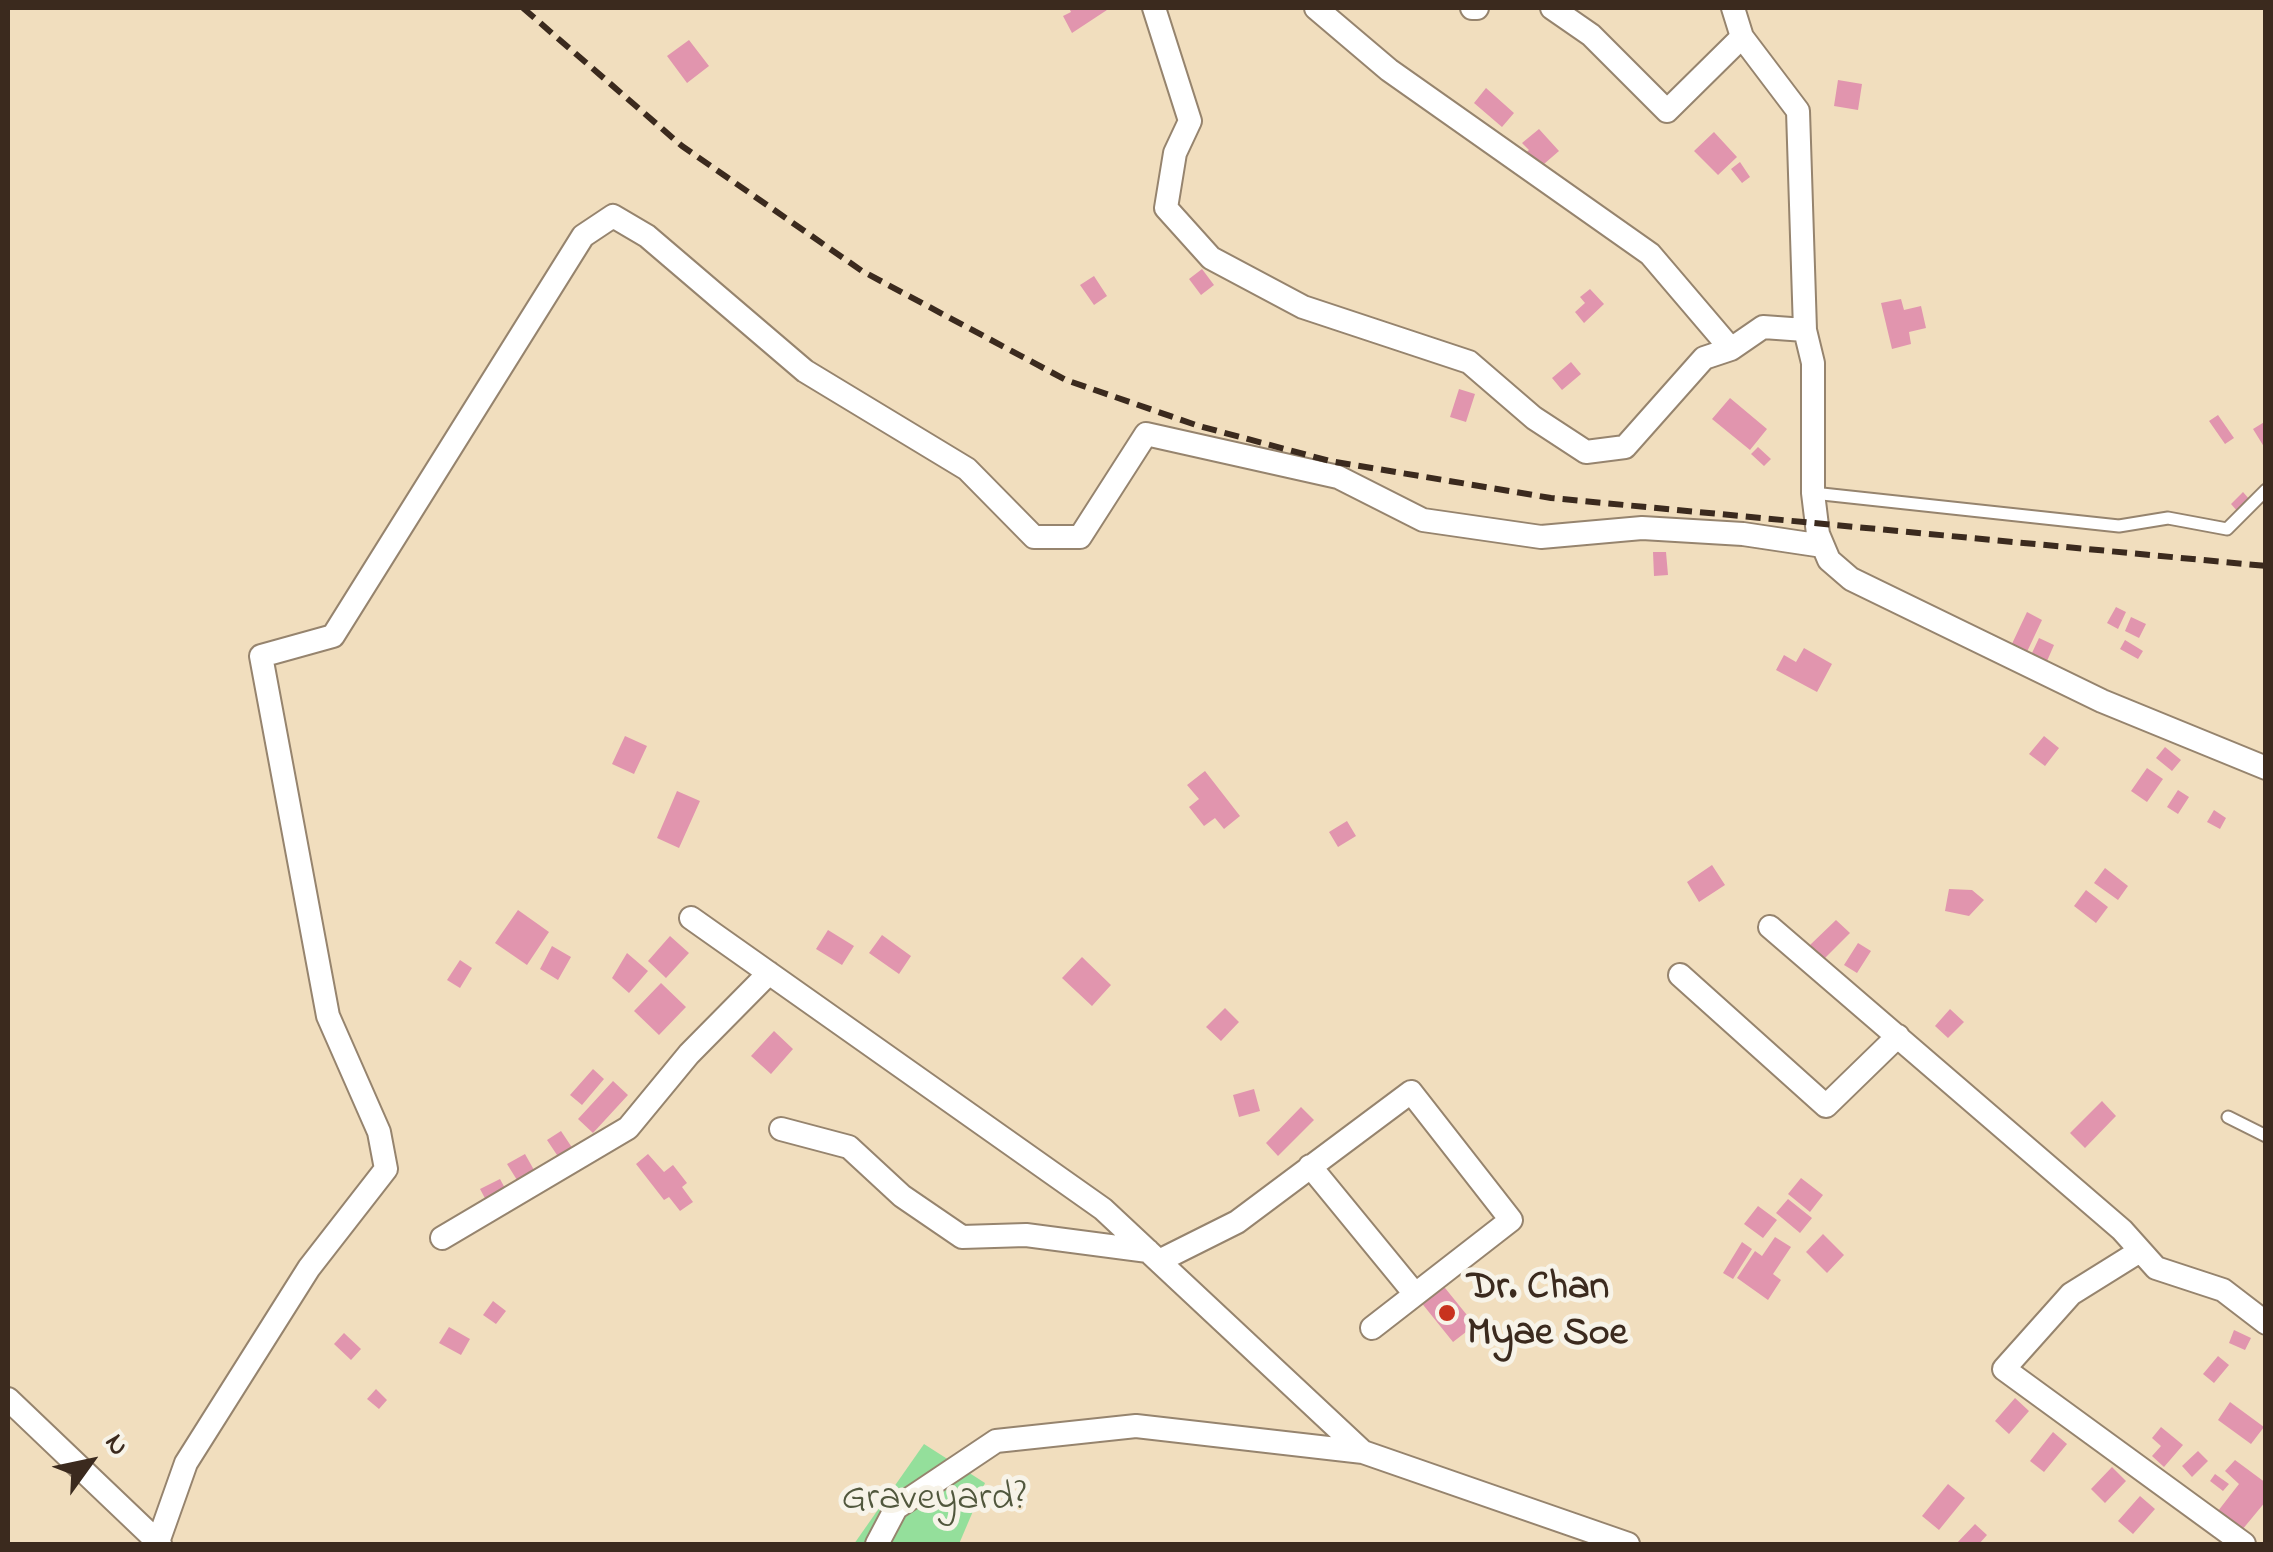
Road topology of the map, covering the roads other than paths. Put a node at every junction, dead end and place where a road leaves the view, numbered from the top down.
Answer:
1 (1154, 8) edge
2 (1316, 8) edge
3 (1552, 8) edge
4 (1733, 8) edge
5 (1742, 36) junction
6 (1805, 330) junction
7 (1731, 348) junction
8 (2266, 490) edge
9 (1813, 493) junction
10 (1823, 546) junction
11 (2266, 768) edge
12 (691, 918) dead end
13 (1770, 926) dead end
14 (769, 973) junction
15 (1680, 975) dead end
16 (1898, 1036) junction
17 (2228, 1117) dead end
18 (782, 1129) dead end
19 (2266, 1136) edge
20 (1310, 1166) junction
21 (442, 1238) dead end
22 (2140, 1251) junction
23 (1154, 1256) junction
24 (1414, 1294) junction
25 (2266, 1323) edge
26 (1372, 1328) dead end
27 (8, 1399) edge
28 (1363, 1452) junction
29 (159, 1544) edge
30 (877, 1544) edge
31 (1621, 1544) edge
32 (2244, 1544) edge

1 - 7 street
2 - 7 street
3 - 5 street
4 - 5 street
5 - 6 street
6 - 7 street
6 - 9 street
8 - 9 lane
9 - 10 street
10 - 11 street
10 - 29 street
12 - 14 street
13 - 16 street
14 - 21 street
14 - 23 street
15 - 16 street
16 - 22 street
17 - 19 lane
18 - 23 street
20 - 23 street
20 - 24 street
20 - 24 street
22 - 25 street
22 - 32 street
23 - 28 street
24 - 26 street
27 - 29 street
28 - 30 street
28 - 31 street

